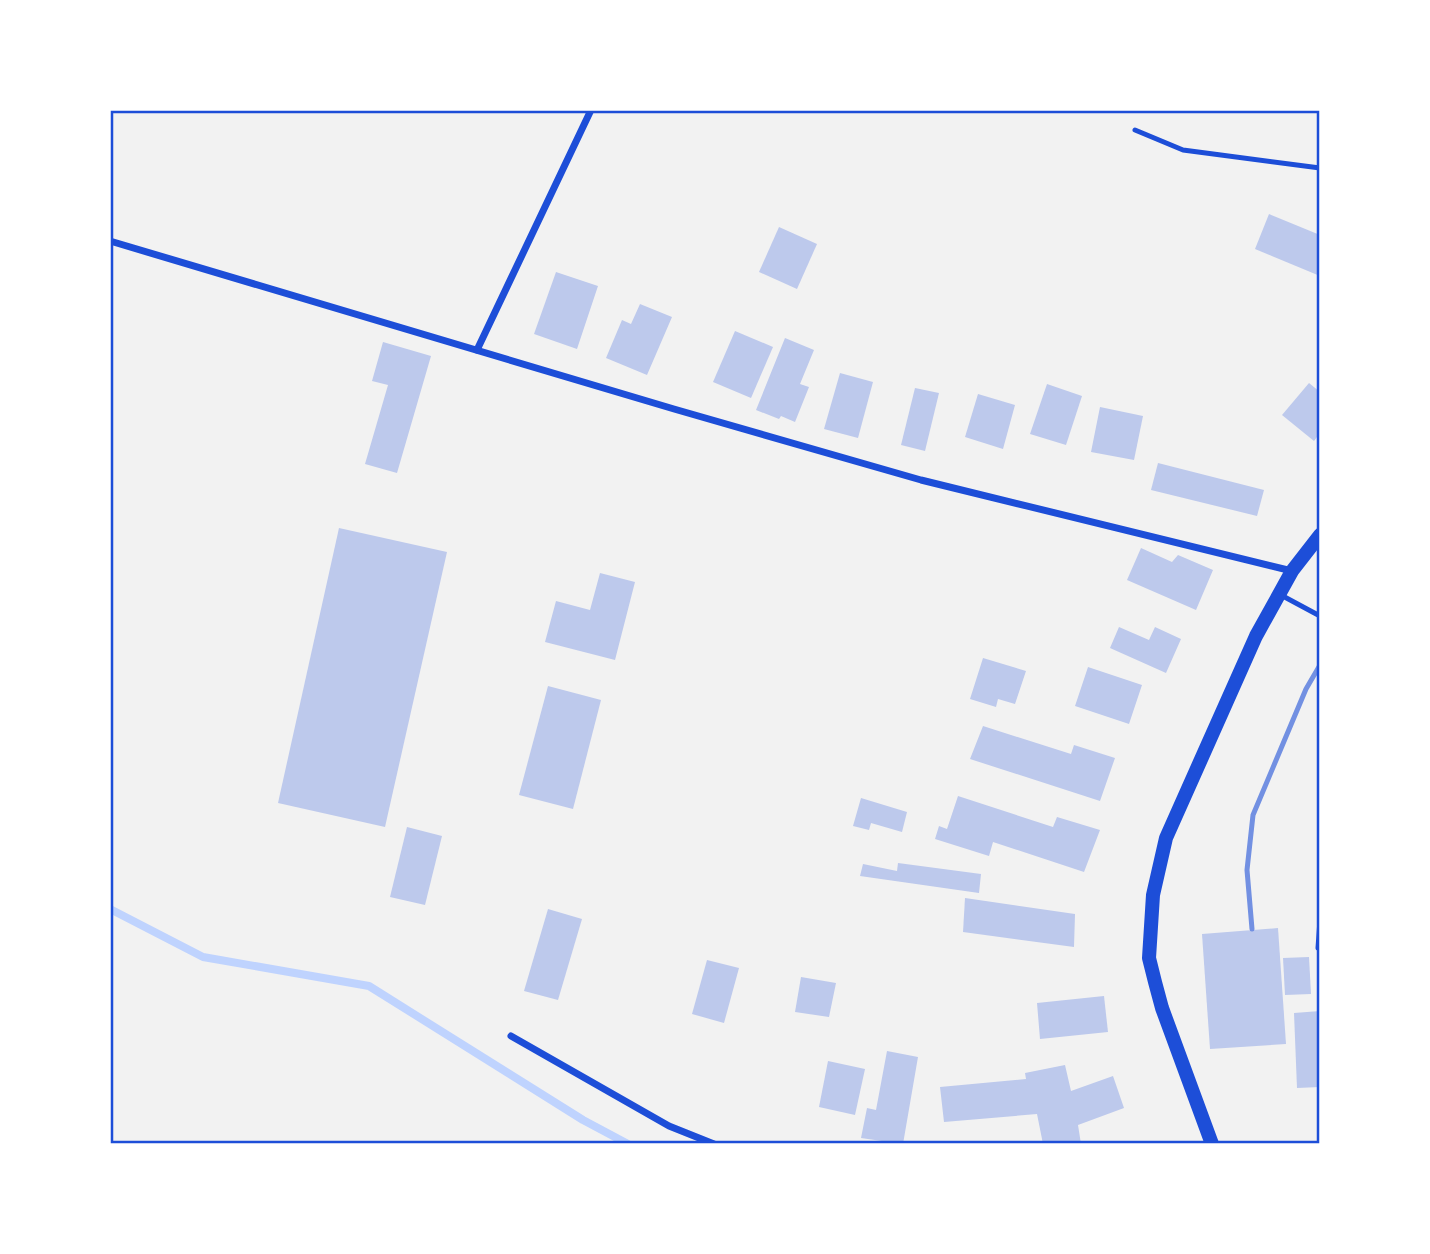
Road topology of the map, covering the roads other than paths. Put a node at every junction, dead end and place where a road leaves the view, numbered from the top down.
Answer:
1 (591, 110) edge
2 (1135, 130) dead end
3 (1320, 168) edge
4 (110, 241) edge
5 (477, 350) junction
6 (1320, 536) edge
7 (1292, 571) junction
8 (1279, 594) junction
9 (1320, 616) edge
10 (1320, 920) edge
11 (1318, 948) dead end
12 (510, 1036) dead end
13 (1209, 1141) edge
14 (715, 1144) edge

1 - 5 street
2 - 3 lane
4 - 5 street
5 - 7 street
6 - 7 main road
7 - 8 main road
8 - 9 lane
8 - 13 main road
10 - 11 lane
12 - 14 street

